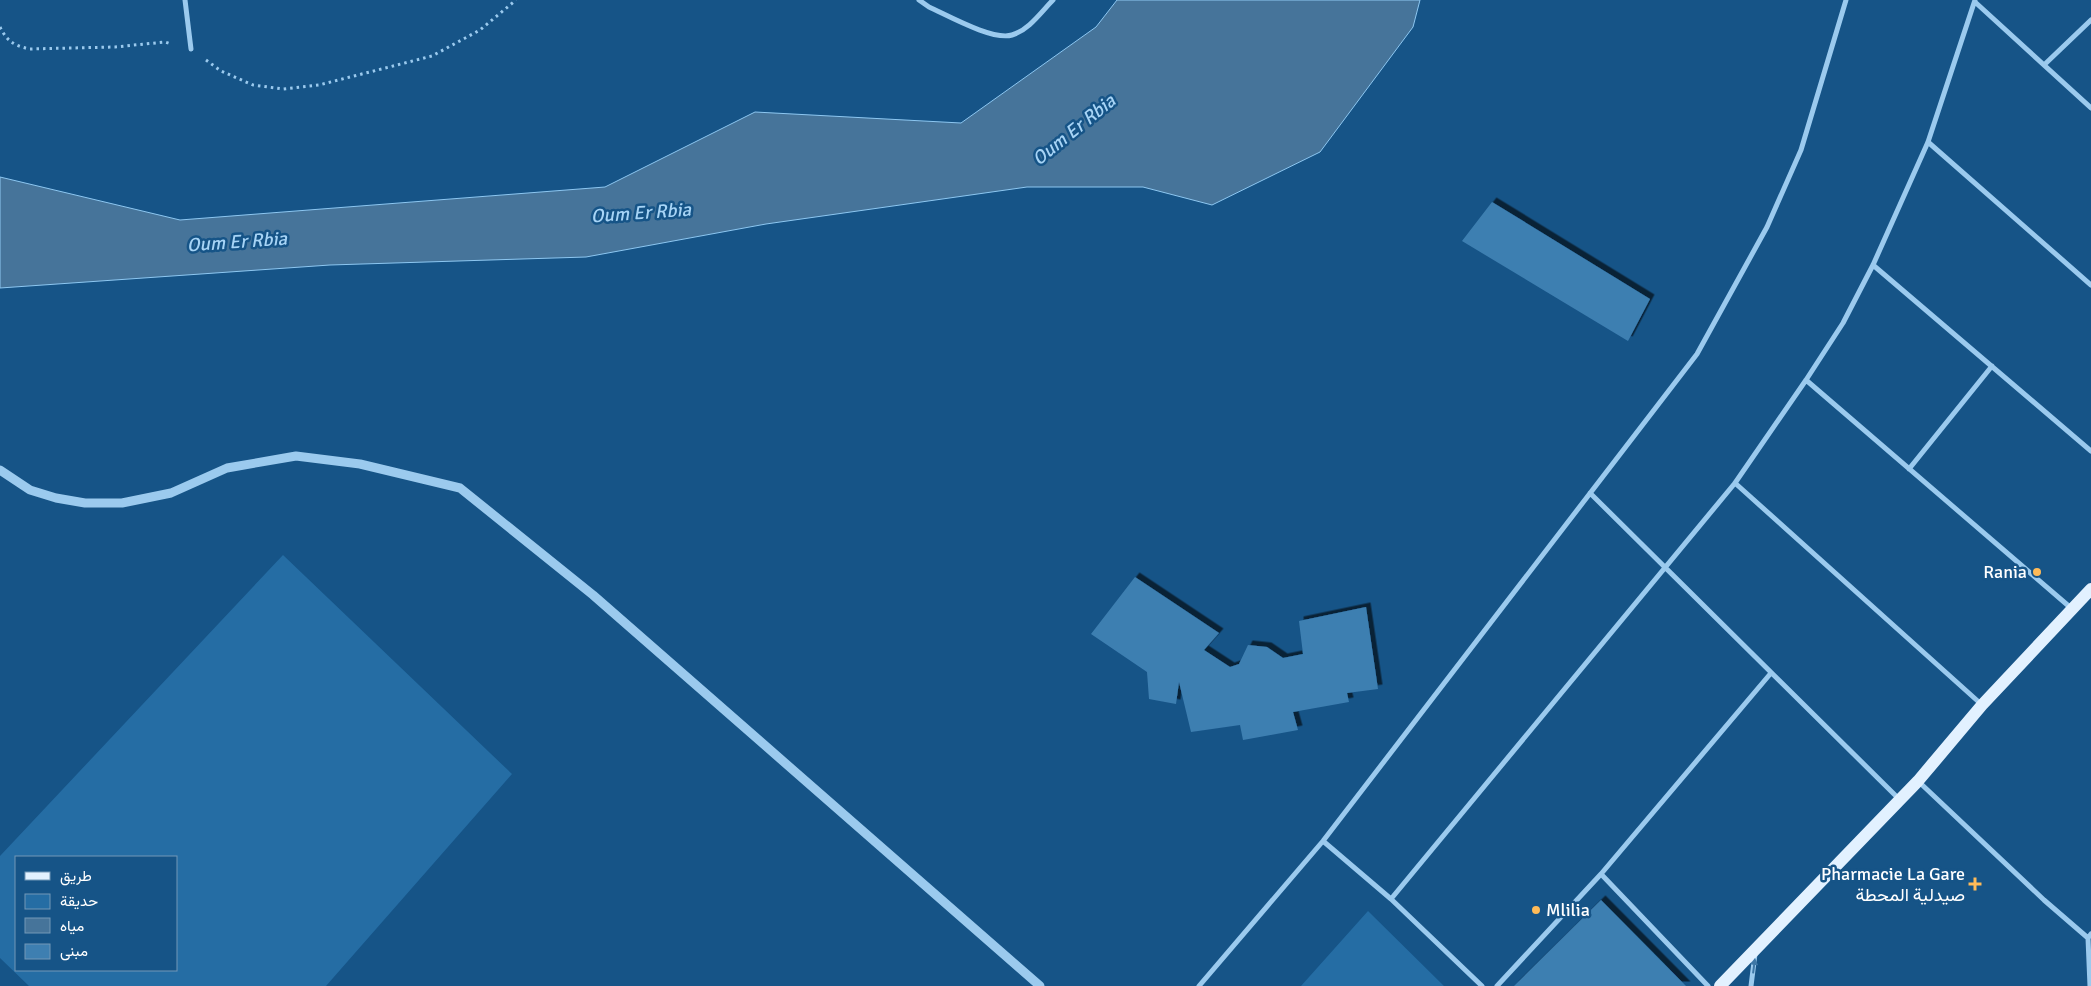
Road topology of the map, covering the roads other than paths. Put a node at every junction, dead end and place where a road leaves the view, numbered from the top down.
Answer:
1 (184, 0) edge
2 (919, 0) edge
3 (1053, 0) edge
4 (1846, 0) edge
5 (1975, 1) edge
6 (2091, 20) edge
7 (191, 49) road end
8 (2044, 65) junction
9 (2091, 108) edge
10 (1928, 142) junction
11 (1873, 265) junction
12 (2091, 285) edge
13 (1992, 366) junction
14 (1806, 380) junction
15 (2091, 451) edge
16 (1909, 469) junction
17 (0, 470) edge
18 (1735, 483) junction
19 (1590, 493) junction
20 (1665, 568) junction
21 (2091, 589) edge
22 (2072, 609) junction
23 (1771, 673) junction
24 (1982, 705) junction
25 (1918, 781) junction
26 (1899, 800) junction
27 (1323, 841) junction
28 (1601, 874) junction
29 (1391, 899) junction
30 (2089, 936) edge
31 (1756, 947) junction
32 (1040, 986) edge
33 (1199, 986) edge
34 (1482, 986) edge
35 (1498, 986) edge
36 (1708, 986) edge
37 (1720, 986) edge
38 (1751, 986) edge
39 (2090, 986) edge

1 - 7 street
2 - 3 street
4 - 19 street
5 - 8 street
5 - 10 street
6 - 8 street
8 - 9 street
10 - 11 street
10 - 12 street
11 - 13 street
11 - 14 street
13 - 15 street
13 - 16 street
14 - 16 street
14 - 18 street
16 - 22 street
17 - 32 street
18 - 20 street
18 - 24 street
19 - 20 street
19 - 27 street
20 - 23 street
20 - 29 street
21 - 22 main road
22 - 24 main road
23 - 26 street
23 - 28 street
24 - 25 main road
25 - 26 main road
25 - 30 street
26 - 31 main road
27 - 29 street
27 - 33 street
28 - 35 street
28 - 36 street
29 - 34 street
30 - 39 street
31 - 37 main road
38 -> 31 street

